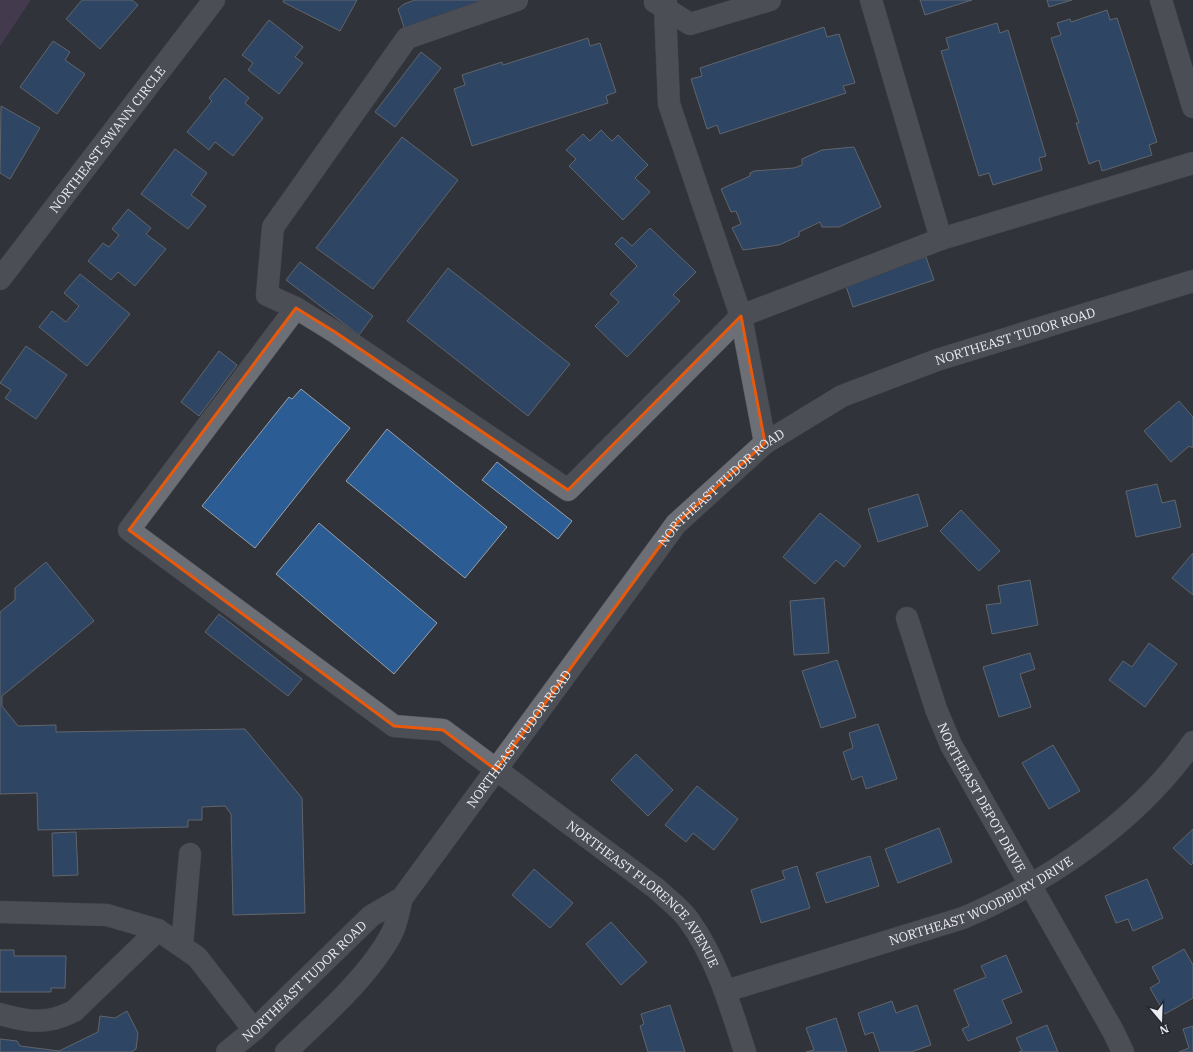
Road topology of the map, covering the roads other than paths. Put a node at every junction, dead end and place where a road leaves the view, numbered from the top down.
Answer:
1 (214, 0) edge
2 (517, 0) edge
3 (770, 0) edge
4 (871, 0) edge
5 (1161, 0) edge
6 (661, 3) edge
7 (1193, 107) edge
8 (1193, 163) edge
9 (941, 239) junction
10 (0, 279) edge
11 (1193, 281) edge
12 (296, 308) junction
13 (741, 316) junction
14 (764, 443) junction
15 (907, 618) dead end
16 (1193, 742) edge
17 (496, 770) junction
18 (190, 854) dead end
19 (1030, 886) junction
20 (402, 898) junction
21 (0, 912) edge
22 (158, 930) junction
23 (182, 946) junction
24 (726, 991) junction
25 (0, 1014) edge
26 (254, 1030) junction
27 (227, 1052) edge
28 (286, 1052) edge
29 (745, 1052) edge
30 (1123, 1052) edge

1 - 10 street, NORTHEAST SWANN CIRCLE
2 - 12 street
3 - 6 street
4 - 9 street
5 - 7 street
6 - 13 street
8 - 9 street
9 - 13 street
11 - 14 street, NORTHEAST TUDOR ROAD
12 - 13 street
12 - 17 street, NORTHEAST FLORENCE AVENUE
13 - 14 street
14 - 17 street, NORTHEAST TUDOR ROAD
15 - 19 street, NORTHEAST DEPOT DRIVE
16 - 19 street, NORTHEAST WOODBURY DRIVE
17 - 20 street, NORTHEAST TUDOR ROAD
17 - 24 street, NORTHEAST FLORENCE AVENUE
18 - 23 street
19 - 24 street, NORTHEAST WOODBURY DRIVE
19 - 30 street, NORTHEAST DEPOT DRIVE
20 - 26 street, NORTHEAST TUDOR ROAD
20 - 28 street, NORTHEAST TUDOR ROAD
21 - 22 street
22 - 23 street
22 - 25 street
23 - 26 street
24 - 29 street, NORTHEAST FLORENCE AVENUE
26 - 27 street, NORTHEAST TUDOR ROAD

